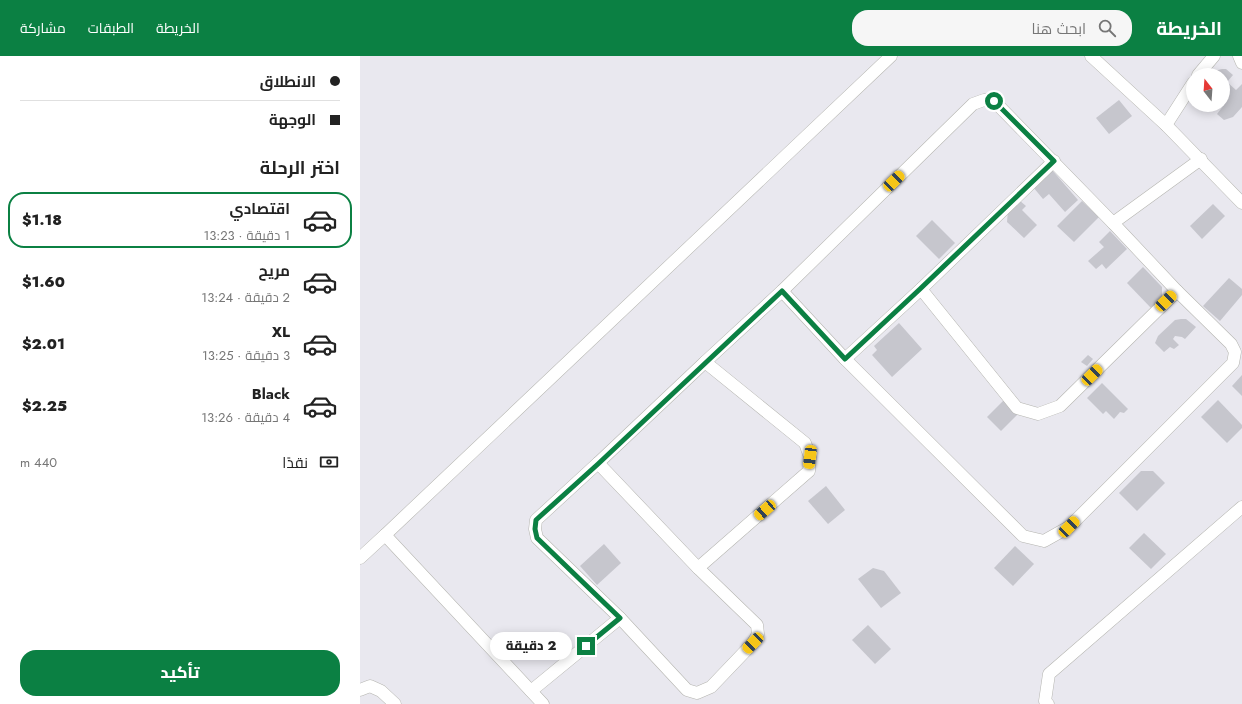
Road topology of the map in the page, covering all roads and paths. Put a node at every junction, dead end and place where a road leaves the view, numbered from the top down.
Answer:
1 (891, 56) edge
2 (1091, 56) edge
3 (1214, 56) edge
4 (1239, 56) edge
5 (1242, 63) edge
6 (1204, 68) edge
7 (1186, 94) edge
8 (1166, 125) junction
9 (1201, 159) junction
10 (1054, 161) junction
11 (1242, 203) edge
12 (1114, 223) junction
13 (920, 289) junction
14 (1177, 290) junction
15 (782, 291) junction
16 (845, 359) junction
17 (705, 362) junction
18 (598, 464) junction
19 (1242, 507) edge
20 (385, 535) junction
21 (360, 558) edge
22 (698, 568) junction
23 (620, 618) junction
24 (360, 690) edge
25 (531, 691) junction
26 (395, 704) edge
27 (543, 704) edge
28 (1048, 704) edge

1 - 20 street
2 - 8 street
3 - 6 street
4 - 5 street
7 - 8 street
8 - 9 street
9 - 11 street
9 - 12 street
10 - 12 street
10 - 13 street
10 - 15 street
12 - 14 street
13 - 14 street
13 - 16 street
14 - 16 street
15 - 16 street
15 - 17 street
17 - 18 street
17 - 22 street
18 - 22 street
18 - 23 street
19 - 28 street
20 - 21 street
20 - 25 street
22 - 23 street
23 - 25 street
24 - 26 street
25 - 27 street

